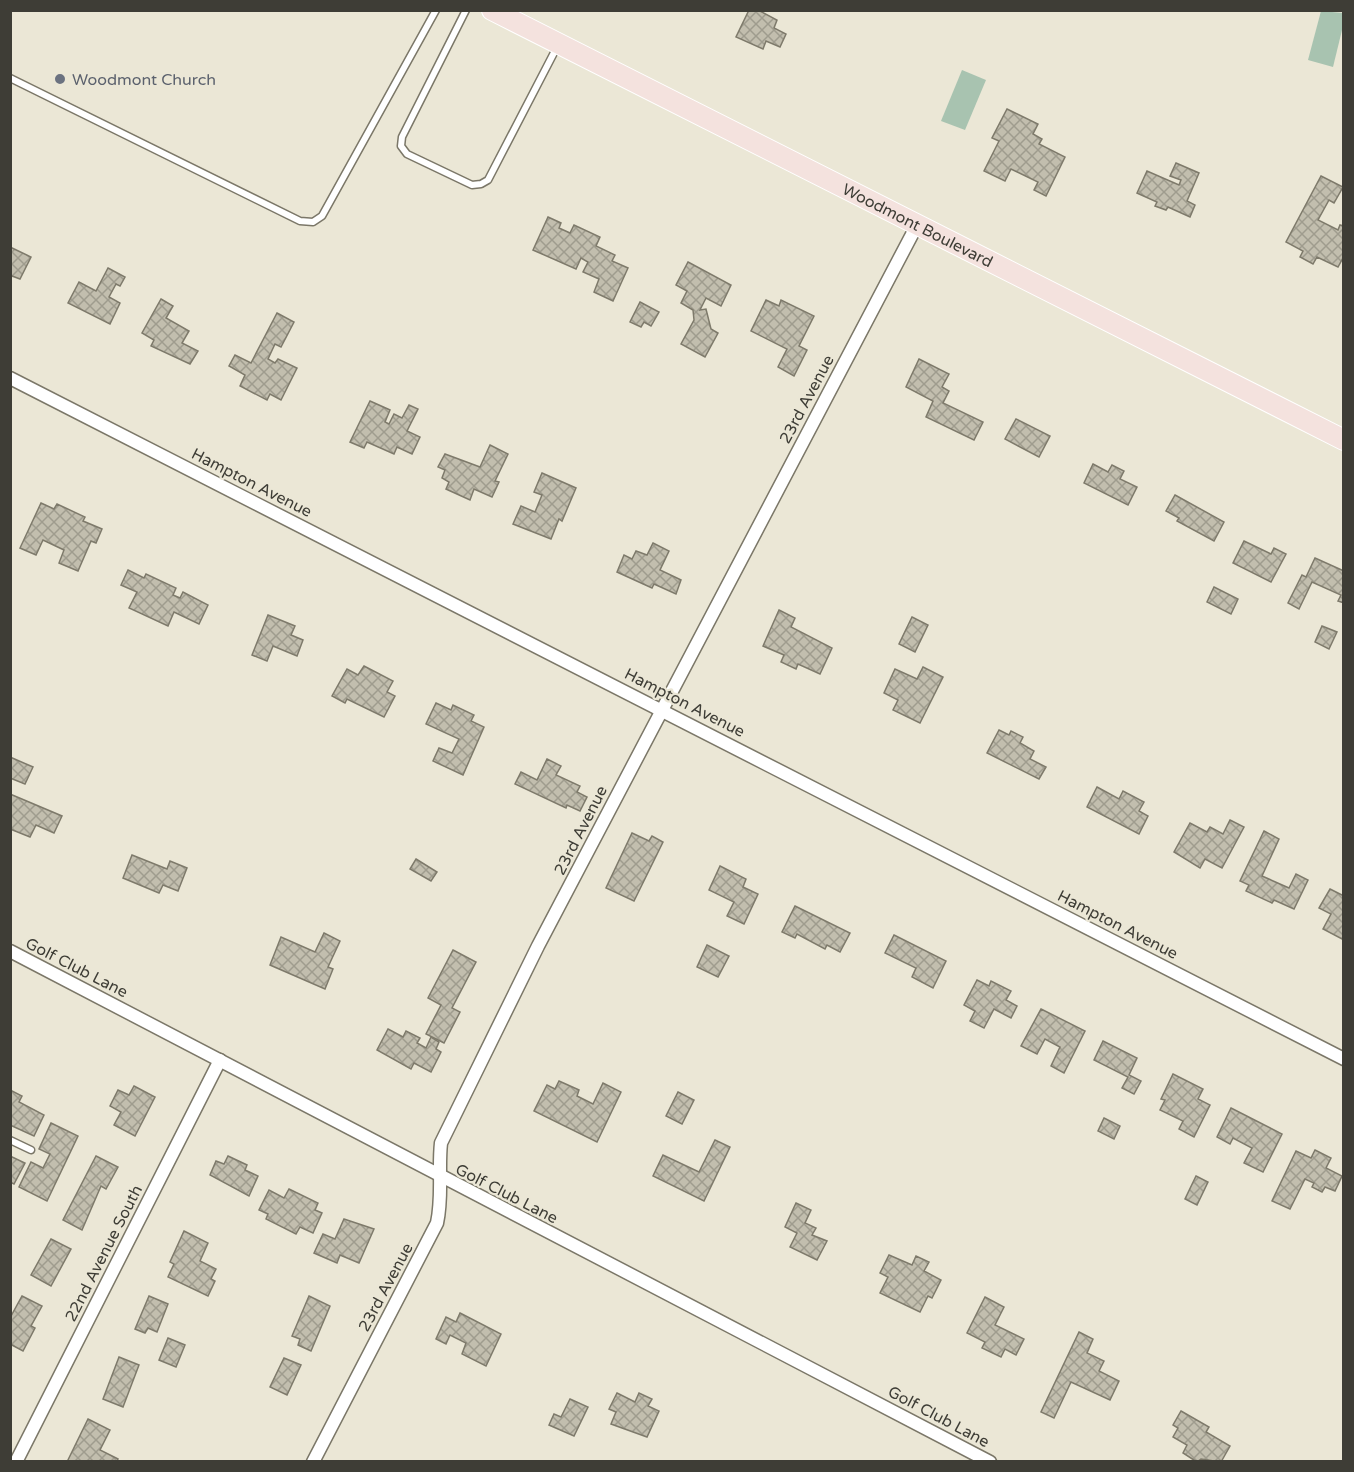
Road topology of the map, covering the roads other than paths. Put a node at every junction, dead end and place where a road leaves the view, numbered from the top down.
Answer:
1 (436, 10) edge
2 (466, 10) edge
3 (492, 10) edge
4 (558, 44) junction
5 (10, 78) edge
6 (917, 225) junction
7 (10, 378) edge
8 (1344, 440) edge
9 (661, 708) junction
10 (10, 951) edge
11 (1344, 1059) edge
12 (220, 1060) junction
13 (10, 1140) edge
14 (31, 1150) dead end
15 (441, 1177) junction
16 (16, 1461) edge
17 (313, 1461) edge
18 (990, 1461) edge

1 - 5 lane
2 - 4 lane
3 - 4 main road, Woodmont Boulevard
4 - 6 main road, Woodmont Boulevard
6 - 8 main road, Woodmont Boulevard
6 - 9 street, 23rd Avenue
7 - 9 street, Hampton Avenue
9 - 11 street, Hampton Avenue
9 - 15 street, 23rd Avenue
10 - 12 street, Golf Club Lane
12 - 15 street, Golf Club Lane
12 - 16 street, 22nd Avenue South
13 - 14 lane
15 - 17 street, 23rd Avenue
15 - 18 street, Golf Club Lane

